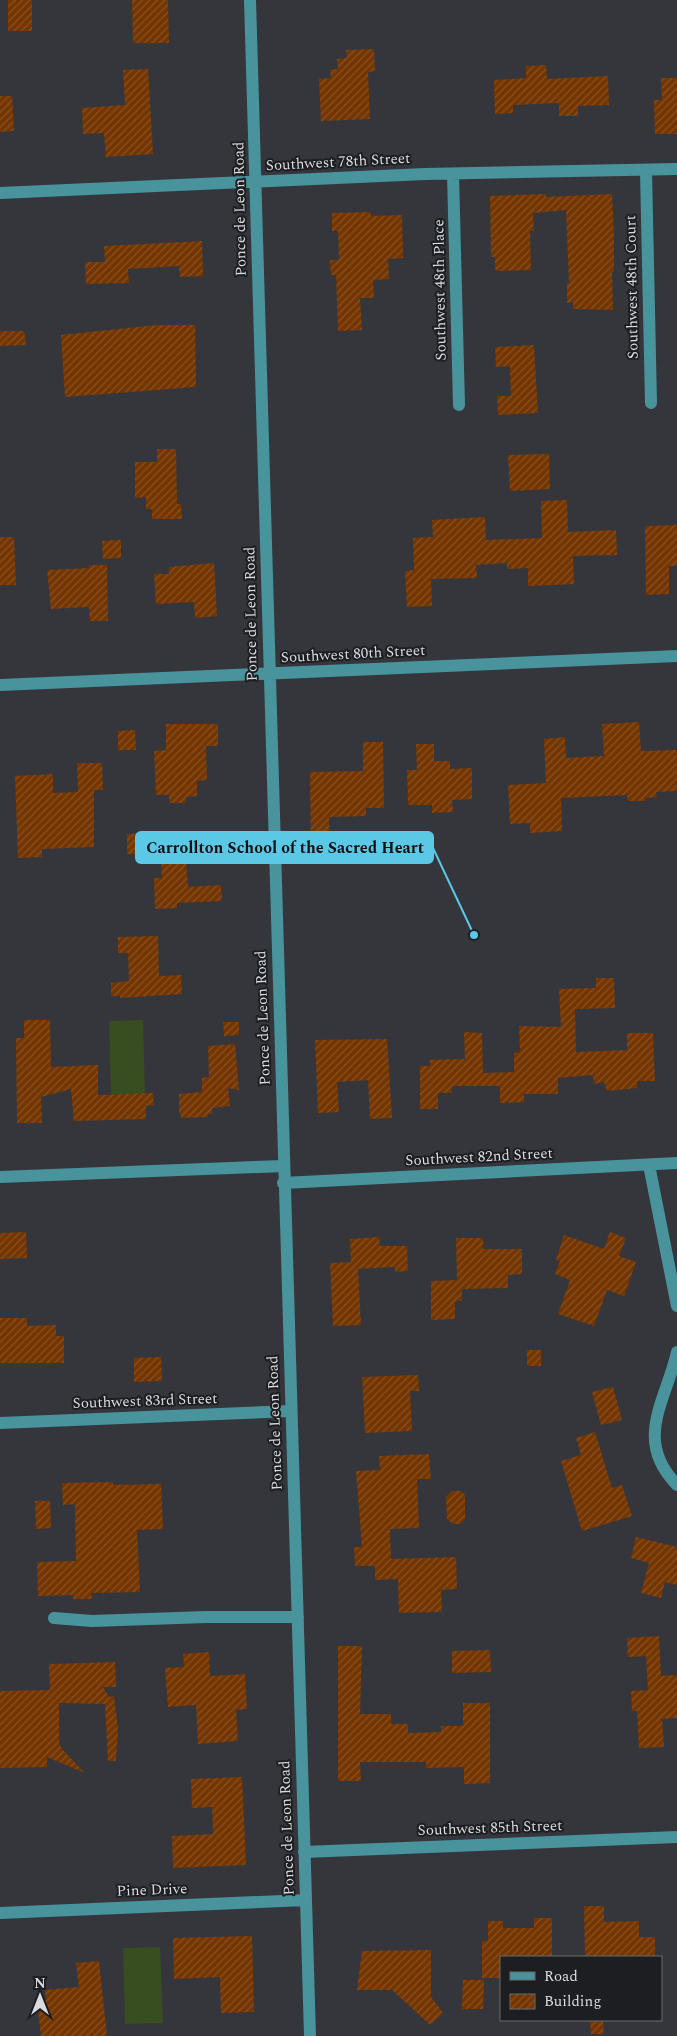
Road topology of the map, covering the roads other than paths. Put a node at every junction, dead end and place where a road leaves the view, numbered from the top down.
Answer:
1 (250, 0) edge
2 (677, 169) edge
3 (646, 171) junction
4 (453, 174) junction
5 (256, 182) junction
6 (0, 193) edge
7 (651, 403) dead end
8 (459, 405) dead end
9 (677, 656) edge
10 (269, 674) junction
11 (0, 685) edge
12 (677, 1163) edge
13 (649, 1165) junction
14 (283, 1166) junction
15 (0, 1177) edge
16 (283, 1183) junction
17 (677, 1306) edge
18 (677, 1352) edge
19 (290, 1411) junction
20 (0, 1422) edge
21 (677, 1485) edge
22 (298, 1617) junction
23 (54, 1618) dead end
24 (677, 1836) edge
25 (304, 1852) junction
26 (306, 1900) junction
27 (0, 1913) edge
28 (310, 2036) edge

1 - 5 street, Ponce de Leon Road
2 - 3 street, Southwest 78th Street
3 - 4 street, Southwest 78th Street
3 - 7 street, Southwest 48th Court
4 - 5 street, Southwest 78th Street
4 - 8 street, Southwest 48th Place
5 - 6 street, Southwest 78th Street
5 - 10 street, Ponce de Leon Road
9 - 10 street, Southwest 80th Street
10 - 11 street, Southwest 80th Street
10 - 14 street, Ponce de Leon Road
12 - 13 street, Southwest 82nd Street
13 - 16 street, Southwest 82nd Street
13 - 17 street
14 - 15 street
14 - 16 street, Ponce de Leon Road
16 - 19 street, Ponce de Leon Road
18 - 21 street
19 - 20 street, Southwest 83rd Street
19 - 22 street, Ponce de Leon Road
22 - 23 street
22 - 25 street, Ponce de Leon Road
24 - 25 street, Southwest 85th Street
25 - 26 street, Ponce de Leon Road
26 - 27 street, Pine Drive
26 - 28 street, Ponce de Leon Road

